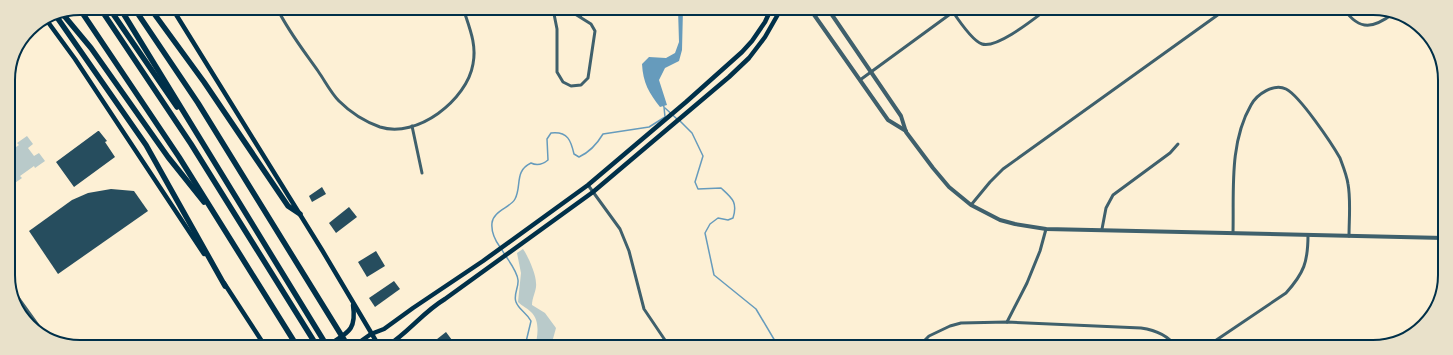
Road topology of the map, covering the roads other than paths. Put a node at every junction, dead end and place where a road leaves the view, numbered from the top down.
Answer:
1 (84, 15) edge
2 (105, 15) edge
3 (114, 15) edge
4 (124, 15) edge
5 (139, 15) edge
6 (155, 15) edge
7 (176, 15) edge
8 (280, 15) edge
9 (465, 15) edge
10 (555, 15) edge
11 (578, 15) edge
12 (768, 15) edge
13 (778, 15) edge
14 (814, 15) edge
15 (832, 15) edge
16 (945, 15) edge
17 (956, 15) edge
18 (1038, 15) edge
19 (1218, 15) edge
20 (1349, 15) edge
21 (65, 17) edge
22 (581, 17) joint
23 (1389, 17) edge
24 (58, 19) edge
25 (49, 23) edge
26 (723, 70) junction
27 (870, 71) junction
28 (729, 77) junction
29 (860, 80) junction
30 (412, 126) junction
31 (906, 132) junction
32 (1178, 144) dead end
33 (216, 165) junction
34 (422, 173) dead end
35 (588, 185) junction
36 (593, 192) junction
37 (971, 205) junction
38 (300, 214) junction
39 (220, 222) junction
40 (1046, 228) junction
41 (1102, 229) junction
42 (1233, 233) junction
43 (1308, 235) junction
44 (1349, 236) junction
45 (1438, 238) edge
46 (225, 286) junction
47 (443, 289) junction
48 (449, 297) junction
49 (20, 301) edge
50 (352, 302) junction
51 (1007, 322) junction
52 (37, 324) edge
53 (371, 334) junction
54 (261, 340) edge
55 (293, 340) edge
56 (313, 340) edge
57 (323, 340) edge
58 (336, 340) edge
59 (344, 340) edge
60 (362, 340) edge
61 (375, 340) edge
62 (396, 340) edge
63 (665, 340) edge
64 (925, 340) edge
65 (1170, 340) edge
66 (1216, 340) edge

1 - 39 highway
2 - 56 highway
3 - 33 highway
4 - 33 highway
5 - 59 highway
6 - 38 highway
7 - 38 main road
8 - 30 street
9 - 30 street
10 - 22 street
11 - 22 street
12 - 26 main road
13 - 28 main road
14 - 29 street
15 - 27 street
16 - 27 street
17 - 18 street
19 - 37 street
20 - 23 street
21 - 39 highway
24 - 46 highway
25 - 46 main road
26 - 28 main road
26 - 35 main road
27 - 29 street
27 - 31 street
28 - 36 main road
29 - 31 street
30 - 34 street
31 - 37 street
32 - 41 street
33 - 57 highway
35 - 36 street
35 - 47 main road
36 - 48 main road
36 - 63 street
37 - 40 street
38 - 50 main road
39 - 55 highway
40 - 41 street
40 - 51 street
41 - 42 street
42 - 43 street
42 - 44 street
43 - 44 street
43 - 66 street
44 - 45 street
46 - 54 main road
47 - 48 main road
47 - 53 main road
48 - 62 main road
49 - 52 street
50 - 53 main road
50 - 58 main road
51 - 64 street
51 - 65 street
53 - 60 main road
53 - 61 main road

